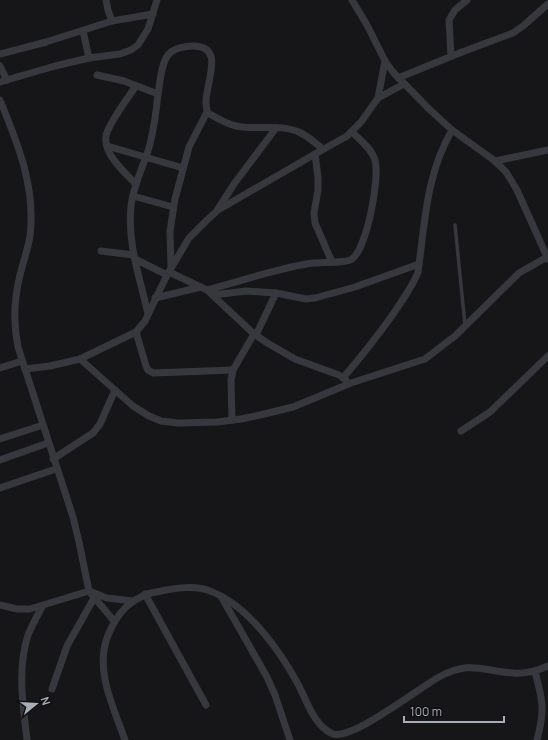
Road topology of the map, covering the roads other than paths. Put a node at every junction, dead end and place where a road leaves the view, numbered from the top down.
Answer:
1 (106, 0) edge
2 (157, 0) edge
3 (352, 0) edge
4 (467, 0) edge
5 (548, 4) edge
6 (153, 14) junction
7 (112, 21) junction
8 (83, 31) junction
9 (0, 54) edge
10 (451, 56) junction
11 (89, 58) junction
12 (385, 61) junction
13 (0, 66) edge
14 (97, 75) dead end
15 (398, 78) junction
16 (4, 81) edge
17 (404, 84) junction
18 (136, 86) junction
19 (158, 94) junction
20 (378, 98) junction
21 (0, 100) edge
22 (207, 112) junction
23 (276, 128) junction
24 (452, 130) junction
25 (352, 132) junction
26 (107, 146) junction
27 (323, 149) junction
28 (548, 150) edge
29 (314, 154) junction
30 (146, 157) junction
31 (495, 161) junction
32 (183, 168) junction
33 (136, 184) junction
34 (133, 196) junction
35 (173, 207) junction
36 (218, 210) junction
37 (455, 225) dead end
38 (101, 251) dead end
39 (547, 254) edge
40 (134, 257) junction
41 (332, 262) junction
42 (419, 264) junction
43 (169, 272) junction
44 (207, 291) junction
45 (276, 293) junction
46 (155, 298) junction
47 (148, 314) junction
48 (465, 327) junction
49 (136, 332) junction
50 (255, 334) junction
51 (548, 356) edge
52 (80, 359) junction
53 (22, 361) junction
54 (0, 368) edge
55 (25, 369) junction
56 (233, 370) junction
57 (343, 378) junction
58 (351, 383) junction
59 (115, 390) junction
60 (232, 420) junction
61 (43, 425) junction
62 (461, 431) dead end
63 (0, 438) edge
64 (48, 443) junction
65 (53, 459) junction
66 (0, 460) edge
67 (56, 469) junction
68 (0, 488) edge
69 (89, 591) junction
70 (145, 594) junction
71 (221, 596) junction
72 (94, 598) junction
73 (133, 601) junction
74 (0, 605) edge
75 (42, 606) junction
76 (114, 621) junction
77 (548, 666) edge
78 (535, 672) junction
79 (52, 689) dead end
80 (206, 705) dead end
81 (27, 740) edge
82 (125, 740) edge
83 (290, 740) edge
84 (537, 740) edge

1 - 7 street
2 - 6 street
3 - 12 street
4 - 10 street
5 - 10 street
6 - 7 street
6 - 11 street
7 - 8 street
8 - 9 street
8 - 11 street
10 - 15 street
11 - 16 street
12 - 15 street
12 - 20 street
13 - 16 street
14 - 18 street
15 - 17 street
17 - 20 street
17 - 24 street
18 - 19 street
18 - 26 street
19 - 22 street
19 - 30 street
20 - 25 street
21 - 53 street
22 - 23 street
22 - 32 street
23 - 27 street
23 - 36 street
24 - 31 street
24 - 42 street
25 - 27 street
25 - 41 street
26 - 30 street
26 - 33 street
27 - 29 street
28 - 31 street
29 - 36 street
29 - 41 street
30 - 32 street
30 - 33 street
31 - 39 street
32 - 35 street
33 - 34 street
34 - 35 street
34 - 40 street
35 - 43 street
36 - 43 street
37 - 48 lane
38 - 40 street
39 - 48 street
40 - 43 street
40 - 47 street
41 - 44 street
42 - 45 street
42 - 57 street
43 - 44 street
43 - 46 street
44 - 45 street
44 - 46 street
44 - 50 street
45 - 50 street
46 - 47 street
47 - 49 street
48 - 58 street
49 - 52 street
49 - 56 street
50 - 56 street
50 - 57 street
51 - 62 street
52 - 55 street
52 - 59 street
53 - 54 street
53 - 55 street
55 - 61 street
56 - 60 street
57 - 58 street
58 - 60 street
59 - 60 street
59 - 65 street
61 - 63 street
61 - 64 street
64 - 65 street
64 - 66 street
65 - 67 street
67 - 68 street
67 - 69 street
69 - 72 street
69 - 73 street
69 - 75 street
70 - 71 street
70 - 73 street
70 - 80 street
71 - 78 street
71 - 83 street
72 - 76 street
72 - 79 street
73 - 76 street
74 - 75 street
75 - 81 street
76 - 82 street
77 - 78 street
78 - 84 street

